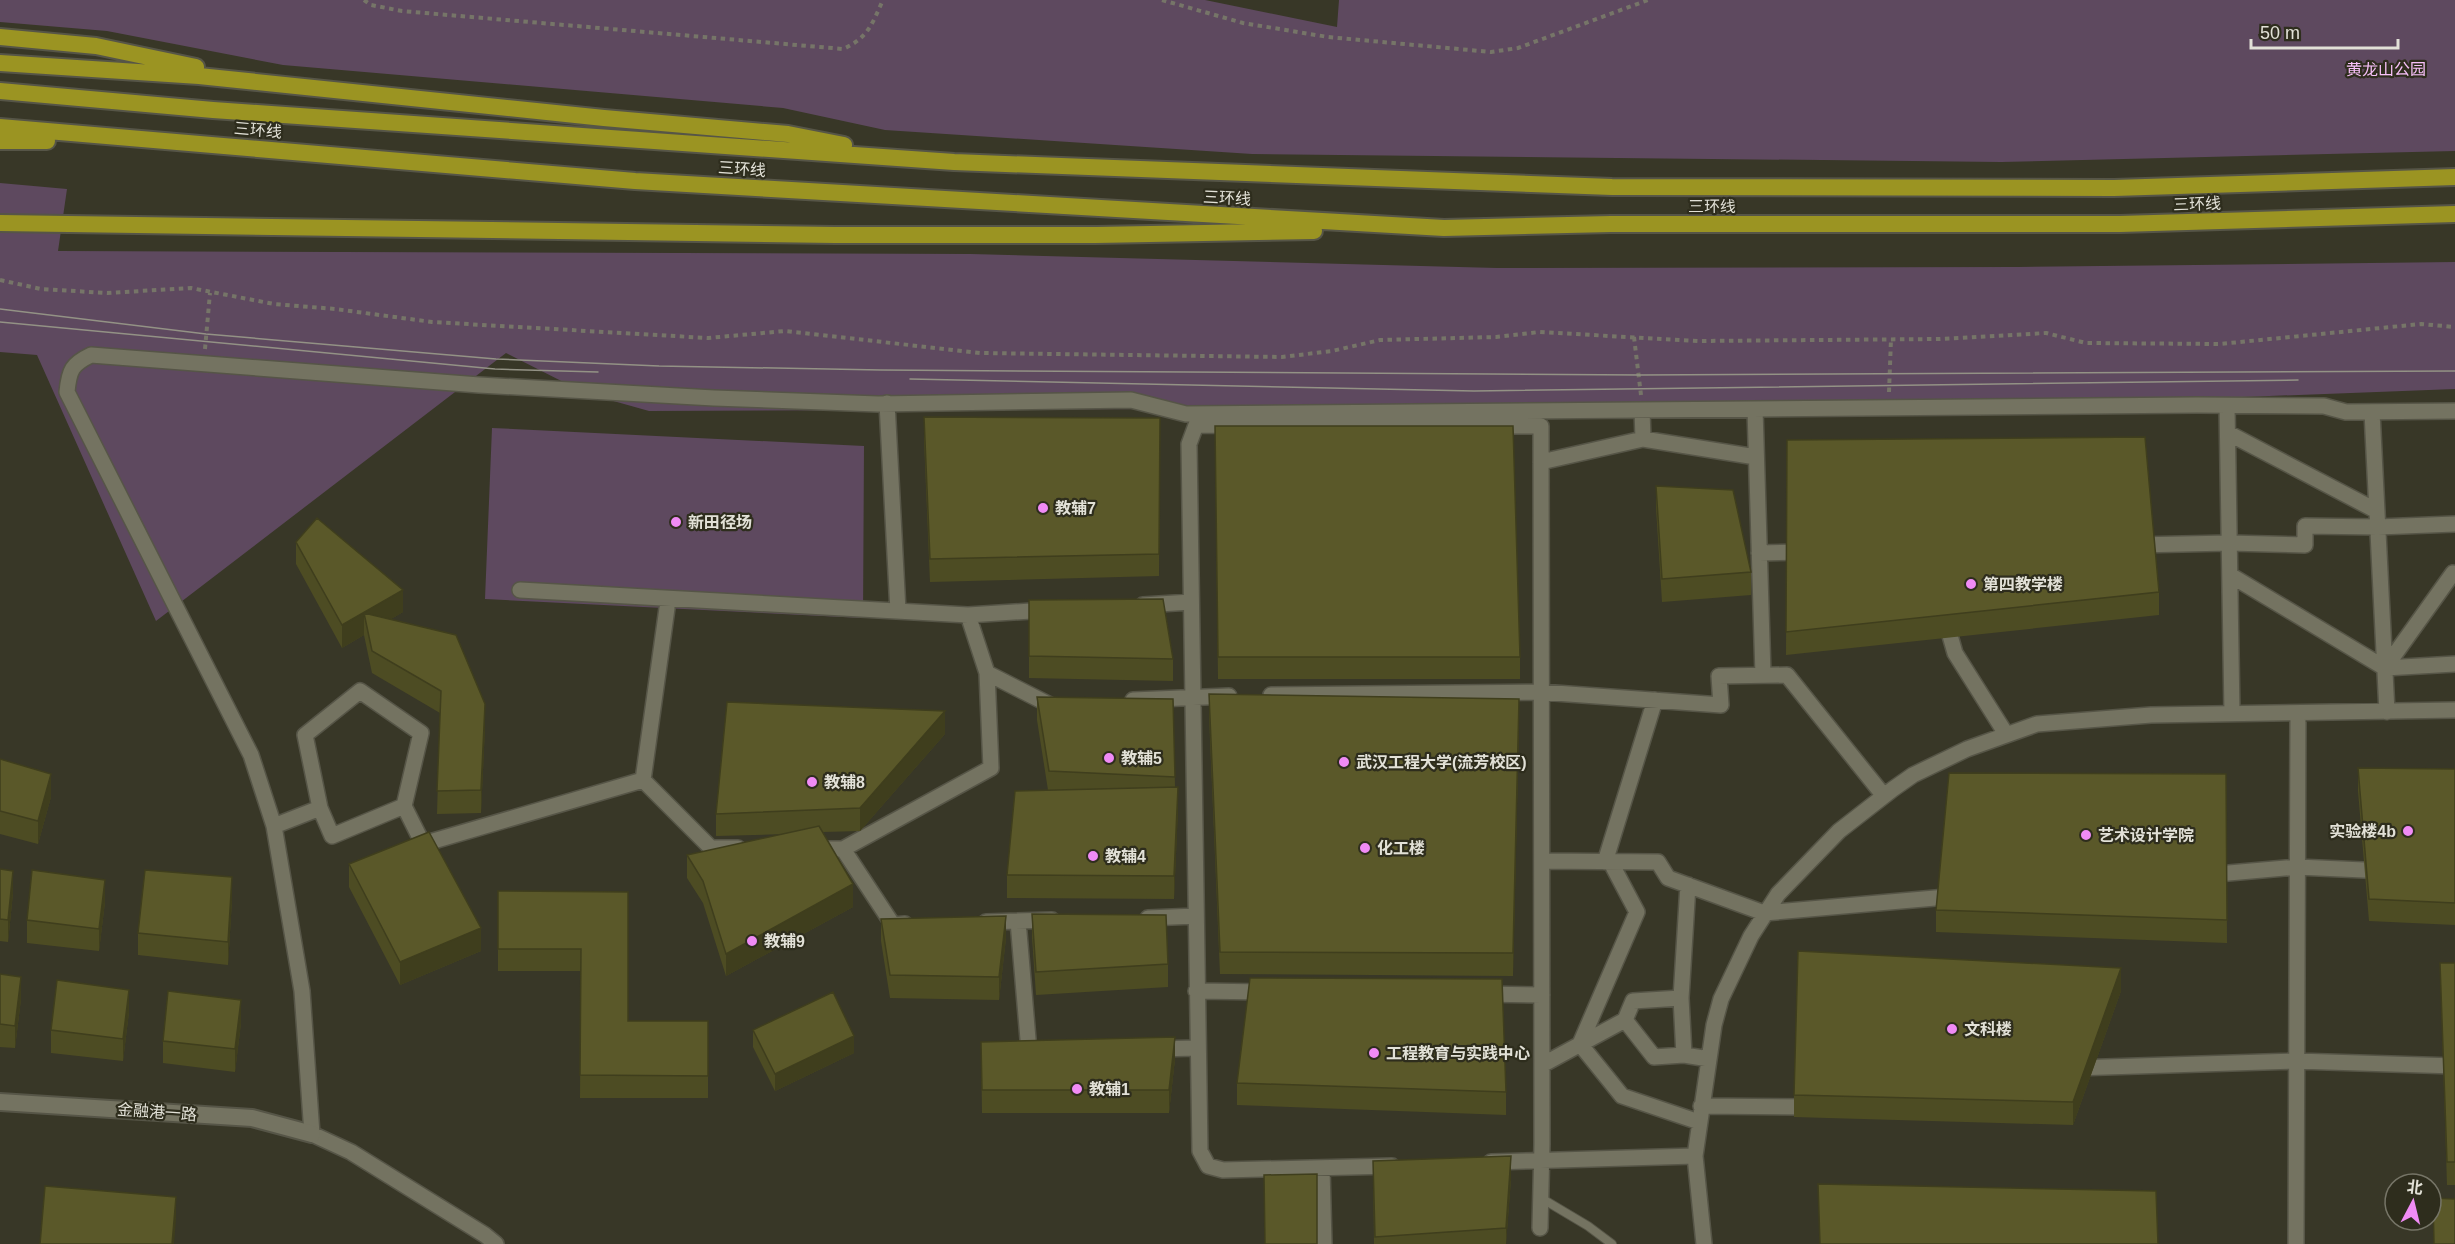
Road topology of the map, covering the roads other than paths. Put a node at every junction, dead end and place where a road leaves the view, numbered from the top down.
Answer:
1 (0, 37) edge
2 (0, 63) edge
3 (270, 83) junction
4 (0, 91) edge
5 (0, 127) edge
6 (171, 140) junction
7 (0, 141) edge
8 (919, 159) junction
9 (2455, 177) edge
10 (2455, 214) edge
11 (0, 223) edge
12 (1444, 228) junction
13 (887, 404) junction
14 (2227, 405) junction
15 (1755, 409) junction
16 (1642, 410) junction
17 (2455, 411) edge
18 (2373, 412) junction
19 (2228, 433) junction
20 (1642, 439) junction
21 (1756, 456) junction
22 (1541, 462) junction
23 (2377, 511) junction
24 (2455, 524) edge
25 (2378, 527) junction
26 (2229, 543) junction
27 (2122, 546) edge
28 (1825, 552) edge
29 (1759, 553) junction
30 (2453, 573) dead end
31 (2230, 575) junction
32 (520, 590) dead end
33 (1191, 602) junction
34 (1129, 606) edge
35 (1943, 607) edge
36 (667, 608) dead end
37 (1066, 609) edge
38 (898, 611) junction
39 (968, 615) junction
40 (2455, 664) edge
41 (2385, 668) junction
42 (987, 673) junction
43 (1763, 675) junction
44 (1541, 692) junction
45 (1192, 696) junction
46 (1655, 700) junction
47 (1122, 701) edge
48 (1075, 705) edge
49 (2455, 710) edge
50 (2387, 712) junction
51 (2232, 714) junction
52 (2298, 714) junction
53 (2006, 734) junction
54 (643, 780) junction
55 (1884, 795) junction
56 (404, 806) junction
57 (320, 808) junction
58 (274, 826) junction
59 (754, 848) edge
60 (798, 849) edge
61 (843, 849) junction
62 (1542, 861) junction
63 (1607, 862) junction
64 (2297, 867) junction
65 (2401, 871) edge
66 (2188, 877) edge
67 (1688, 885) junction
68 (1971, 895) edge
69 (1764, 913) junction
70 (1196, 916) junction
71 (1136, 918) edge
72 (1065, 920) edge
73 (1018, 921) junction
74 (972, 922) edge
75 (916, 924) edge
76 (1197, 992) junction
77 (1280, 992) edge
78 (1470, 994) edge
79 (1542, 995) junction
80 (1681, 998) junction
81 (1625, 1020) junction
82 (1580, 1044) junction
83 (1197, 1048) junction
84 (1141, 1049) edge
85 (1029, 1051) edge
86 (1684, 1055) junction
87 (1709, 1059) junction
88 (2296, 1062) junction
89 (1542, 1065) junction
90 (2455, 1066) edge
91 (2059, 1068) edge
92 (0, 1102) edge
93 (1701, 1106) junction
94 (1826, 1107) edge
95 (1699, 1122) junction
96 (312, 1134) junction
97 (1695, 1156) junction
98 (1542, 1161) junction
99 (1473, 1163) edge
100 (1403, 1165) edge
101 (1322, 1168) junction
102 (1539, 1198) junction
103 (1540, 1228) dead end
104 (496, 1244) edge
105 (1324, 1244) edge
106 (1612, 1244) edge
107 (1704, 1244) edge
108 (2296, 1244) edge

1 - 3 highway
2 - 3 highway
3 - 8 highway
4 - 8 highway, 三环线
5 - 6 highway, 三环线
6 - 7 highway
6 - 12 highway, 三环线
8 - 9 highway, 三环线
10 - 12 highway, 三环线
11 - 12 highway
13 - 16 street
13 - 38 street
13 - 58 street
14 - 15 street
14 - 18 street
14 - 19 street
15 - 16 street
15 - 21 street
16 - 20 street
17 - 18 street
18 - 23 street
19 - 23 street
19 - 26 street
20 - 21 street
20 - 22 street
21 - 29 street
22 - 33 street
22 - 44 street
23 - 25 street
24 - 25 street
25 - 26 street
25 - 41 street
26 - 27 street
26 - 31 street
28 - 29 street
29 - 43 street
30 - 41 street
31 - 41 street
31 - 51 street
32 - 38 street
33 - 34 street
33 - 45 street
35 - 53 street
36 - 54 street
37 - 39 street
38 - 39 street
39 - 42 street
40 - 41 street
41 - 50 street
42 - 48 street
42 - 61 street
43 - 46 street
43 - 55 street
44 - 45 street
44 - 46 street
44 - 62 street
45 - 47 street
45 - 70 street
46 - 63 street
49 - 50 street
50 - 52 street
51 - 52 street
51 - 53 street
52 - 64 street
53 - 55 street
54 - 56 street
54 - 59 street
55 - 69 street
56 - 57 street
56 - 57 street
57 - 58 street
58 - 96 street
60 - 61 street
61 - 75 street
62 - 63 street
62 - 79 street
63 - 67 street
63 - 82 street
64 - 65 street
64 - 66 street
64 - 88 street
67 - 69 street
67 - 80 street
68 - 69 street
69 - 87 street
70 - 71 street
70 - 76 street
72 - 73 street
73 - 74 street
73 - 85 street
76 - 77 street
76 - 83 street
78 - 79 street
79 - 89 street
80 - 81 street
80 - 86 street
81 - 82 street
81 - 86 street
82 - 89 street
82 - 95 street
83 - 84 street
83 - 101 street
86 - 87 street
87 - 93 street
88 - 90 street
88 - 91 street
88 - 108 street
89 - 98 street
92 - 96 street, 金融港一路
93 - 94 street
93 - 95 street
95 - 97 street
96 - 104 street
97 - 98 street
97 - 107 street
98 - 99 street
98 - 102 street
100 - 101 street
101 - 105 street
102 - 103 street
102 - 106 lane

